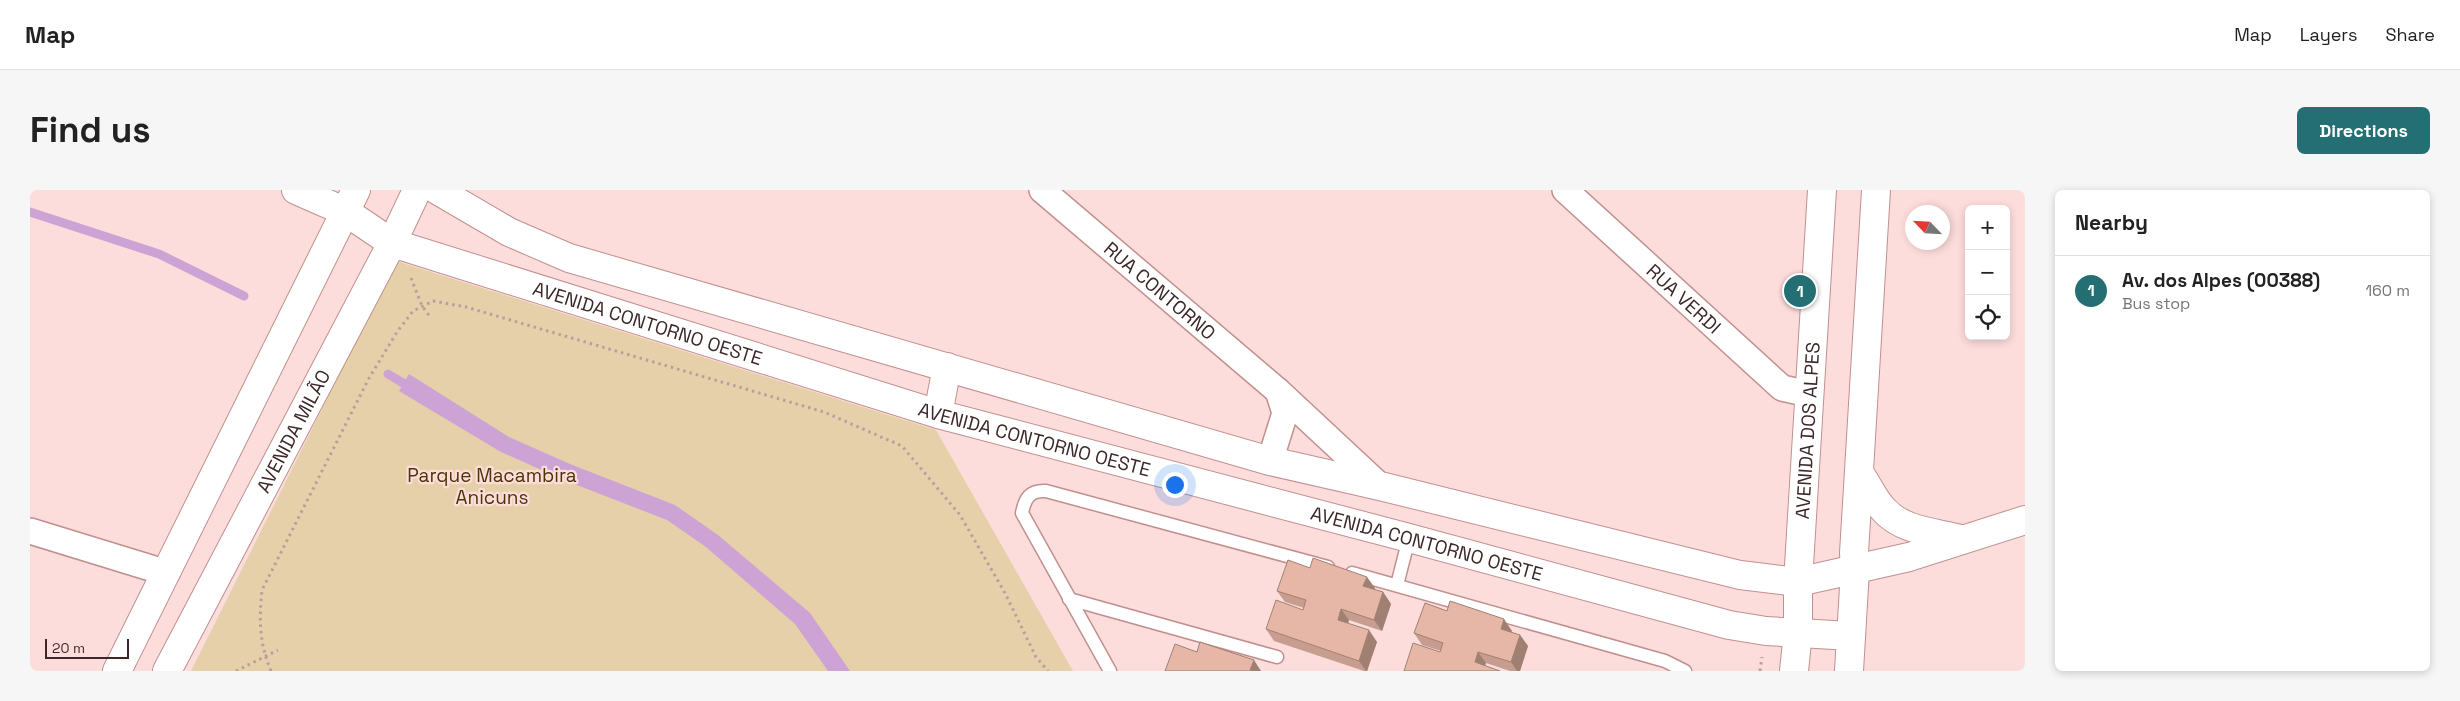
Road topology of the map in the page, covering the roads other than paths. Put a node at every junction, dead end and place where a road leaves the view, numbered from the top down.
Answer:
1 (296, 190) edge
2 (417, 190) edge
3 (437, 190) edge
4 (1042, 190) edge
5 (1565, 190) edge
6 (1822, 190) edge
7 (1876, 190) edge
8 (351, 201) edge
9 (392, 243) junction
10 (947, 367) junction
11 (1278, 392) junction
12 (1809, 394) junction
13 (938, 414) junction
14 (1270, 461) junction
15 (1860, 474) junction
16 (1380, 486) junction
17 (2025, 520) edge
18 (30, 530) edge
19 (1409, 538) junction
20 (1960, 538) junction
21 (1855, 570) junction
22 (167, 573) junction
23 (1798, 582) junction
24 (1397, 585) junction
25 (1069, 599) junction
26 (1798, 632) junction
27 (1852, 636) junction
28 (1276, 657) dead end
29 (117, 671) edge
30 (167, 671) edge
31 (1110, 671) edge
32 (1685, 671) edge
33 (1794, 671) edge
34 (1849, 671) edge

1 - 8 main road, AVENIDA CONTORNO OESTE
2 - 9 main road, AVENIDA MILÃO
3 - 10 main road
4 - 11 street, RUA CONTORNO
5 - 12 street, RUA VERDI
6 - 12 main road, AVENIDA DOS ALPES
7 - 15 main road
8 - 9 main road, AVENIDA CONTORNO OESTE
8 - 22 main road
9 - 13 main road, AVENIDA CONTORNO OESTE
9 - 30 main road, AVENIDA MILÃO
10 - 13 main road
10 - 14 main road
11 - 14 street
11 - 16 street, RUA CONTORNO
12 - 23 main road, AVENIDA DOS ALPES
13 - 19 main road, AVENIDA CONTORNO OESTE
14 - 16 main road
15 - 20 main road
15 - 21 main road
16 - 23 main road
17 - 20 main road
18 - 22 street
19 - 24 lane
19 - 26 main road, AVENIDA CONTORNO OESTE
20 - 21 main road
21 - 23 main road
21 - 27 main road
22 - 29 main road
23 - 26 main road, AVENIDA DOS ALPES
24 - 25 lane
24 - 32 lane
25 - 28 lane
25 - 31 lane
26 - 27 main road, AVENIDA CONTORNO OESTE
26 - 33 main road, AVENIDA DOS ALPES
27 - 34 main road

